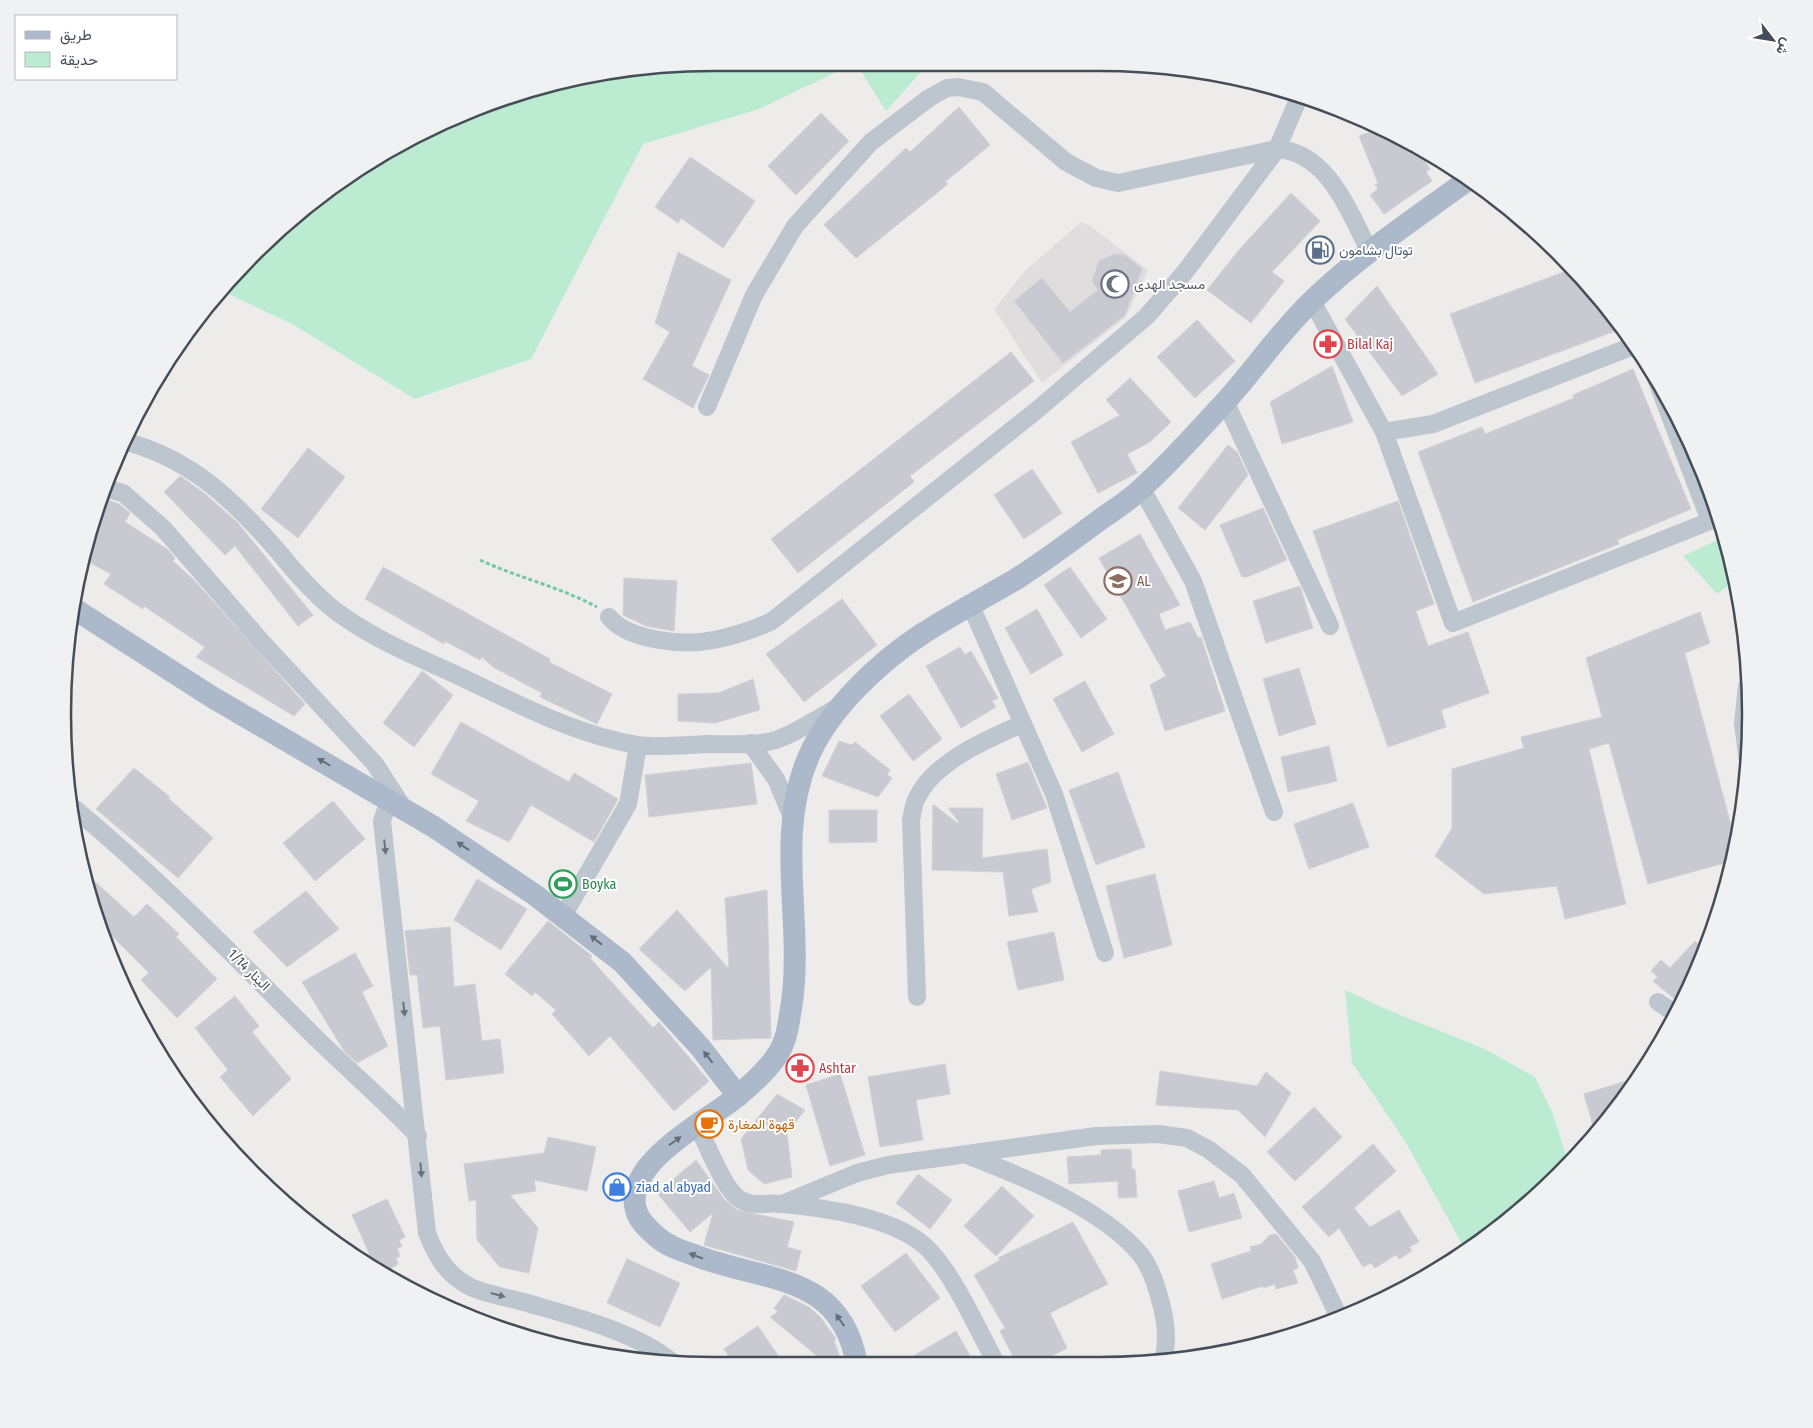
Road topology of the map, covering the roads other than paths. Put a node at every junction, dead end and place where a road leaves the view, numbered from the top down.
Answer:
1 (1297, 102) edge
2 (1276, 148) junction
3 (1462, 184) edge
4 (1370, 252) junction
5 (1312, 301) junction
6 (1627, 348) edge
7 (1225, 402) junction
8 (707, 407) dead end
9 (1384, 432) junction
10 (1676, 433) edge
11 (132, 443) edge
12 (1142, 489) junction
13 (112, 490) edge
14 (971, 606) junction
15 (80, 613) edge
16 (609, 617) road end
17 (1330, 626) dead end
18 (840, 707) junction
19 (1022, 724) junction
20 (750, 744) junction
21 (638, 745) junction
22 (399, 806) junction
23 (1274, 812) dead end
24 (80, 813) edge
25 (792, 817) junction
26 (563, 916) junction
27 (1105, 953) dead end
28 (916, 997) dead end
29 (1658, 1002) dead end
30 (1669, 1009) edge
31 (738, 1096) junction
32 (697, 1125) junction
33 (418, 1136) junction
34 (965, 1154) junction
35 (782, 1204) junction
36 (1336, 1311) edge
37 (1165, 1353) edge
38 (658, 1354) edge
39 (855, 1357) edge
40 (993, 1357) edge

1 - 2 street
2 - 4 street
2 - 8 street
2 - 16 street
3 - 4 main road
4 - 5 main road
5 - 7 main road
5 - 9 street
6 - 9 street
7 - 12 main road
7 - 17 street
9 - 10 street
11 - 21 street
12 - 14 main road
12 - 23 street
13 - 22 street
14 - 18 main road
14 - 19 street
22 -> 15 main road
18 - 20 street
18 - 25 main road
19 - 27 street
19 - 28 street
20 - 21 street
20 - 25 street
21 - 26 street
26 -> 22 main road
22 -> 33 street
24 - 33 street, الينار 1/14
25 - 31 main road
31 -> 26 main road
29 - 30 street
31 - 32 main road
32 - 35 street
39 -> 32 main road
33 -> 38 street
34 - 35 street
34 - 36 street
34 - 37 street
35 - 40 street

